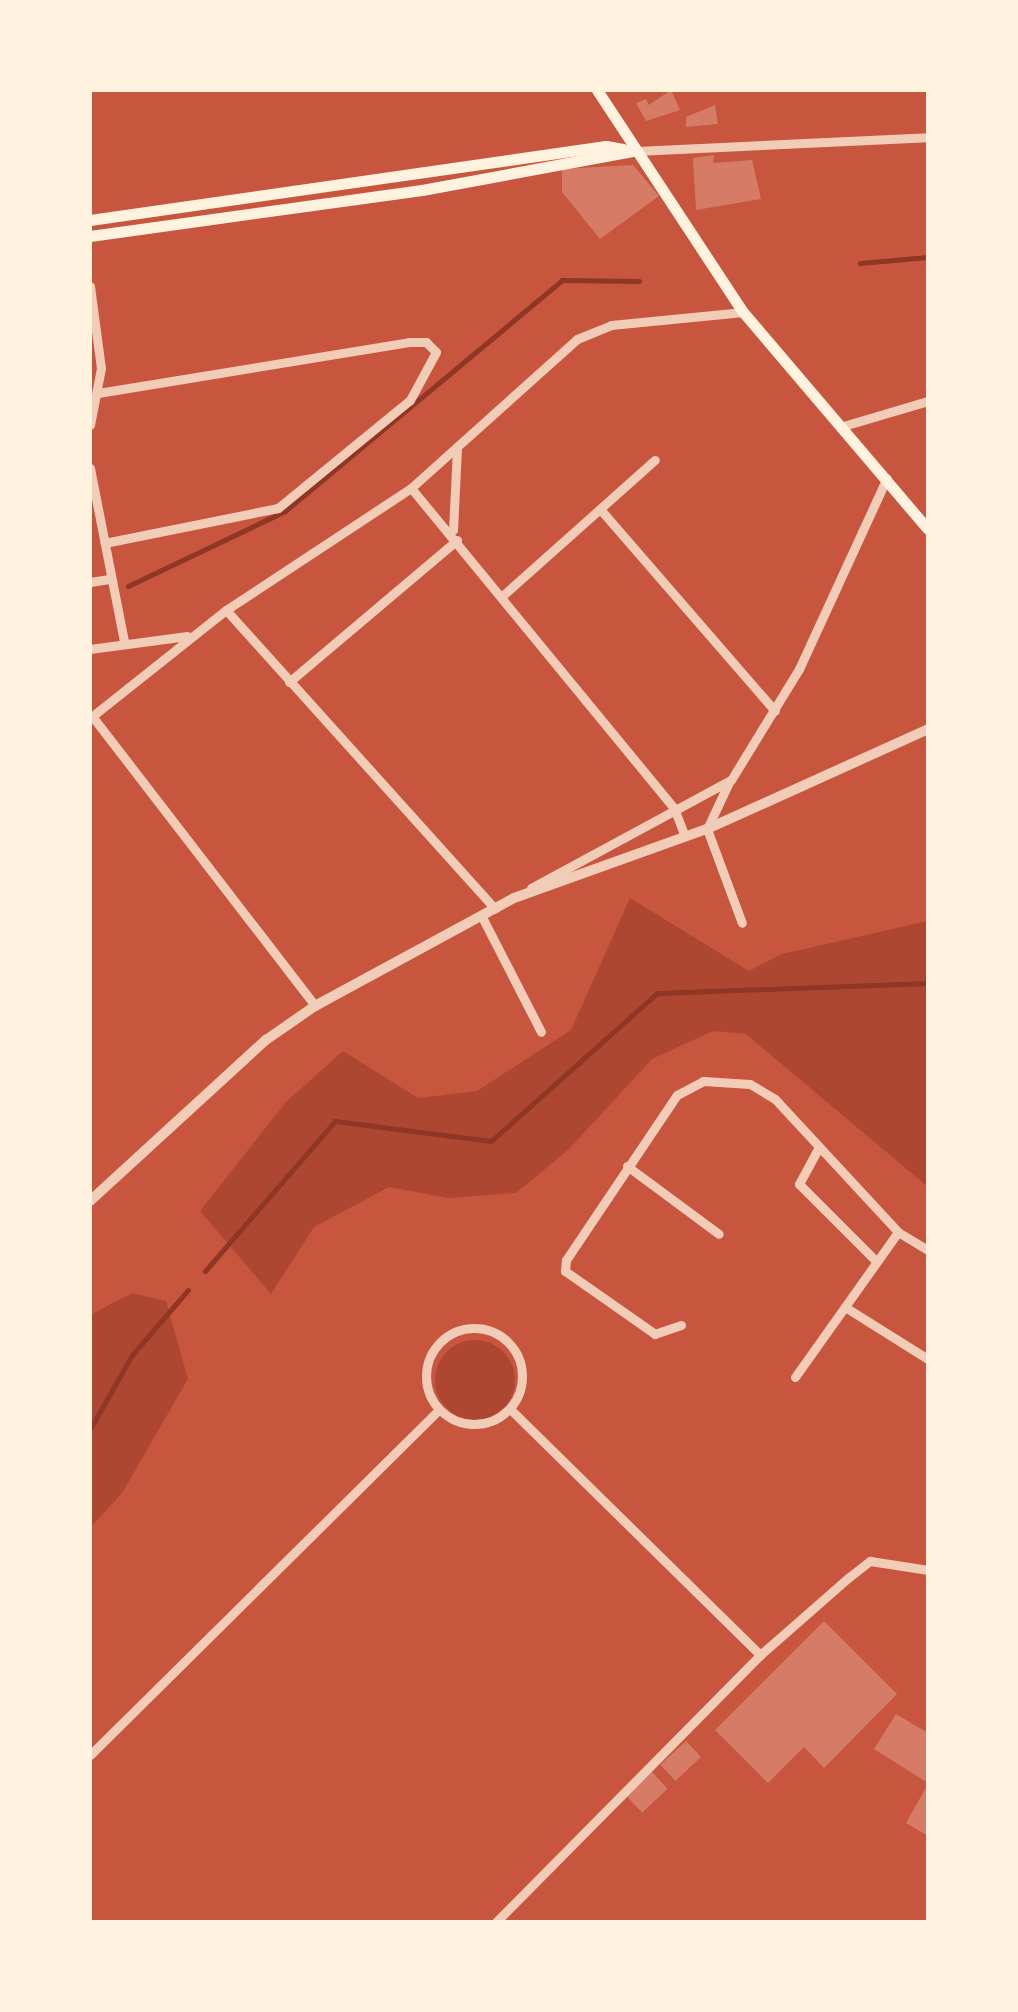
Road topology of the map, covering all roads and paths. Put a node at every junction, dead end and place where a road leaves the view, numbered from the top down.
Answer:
1 (597, 90) edge
2 (928, 137) edge
3 (632, 151) junction
4 (420, 174) junction
5 (422, 190) junction
6 (90, 220) edge
7 (90, 236) edge
8 (90, 286) edge
9 (744, 312) junction
10 (98, 394) junction
11 (928, 401) edge
12 (90, 425) edge
13 (840, 427) junction
14 (457, 447) junction
15 (655, 460) dead end
16 (90, 468) edge
17 (887, 478) junction
18 (411, 488) junction
19 (600, 509) junction
20 (928, 529) edge
21 (455, 536) junction
22 (104, 544) junction
23 (108, 579) junction
24 (90, 582) edge
25 (502, 597) junction
26 (226, 610) junction
27 (190, 636) junction
28 (124, 641) junction
29 (90, 649) edge
30 (290, 682) junction
31 (775, 711) junction
32 (91, 717) edge
33 (928, 729) edge
34 (731, 780) junction
35 (674, 808) junction
36 (707, 829) junction
37 (685, 836) junction
38 (514, 898) junction
39 (495, 910) junction
40 (482, 917) junction
41 (742, 923) dead end
42 (316, 1006) junction
43 (541, 1032) dead end
44 (819, 1147) junction
45 (627, 1166) junction
46 (90, 1201) edge
47 (898, 1232) junction
48 (719, 1234) dead end
49 (928, 1250) edge
50 (876, 1261) junction
51 (845, 1307) junction
52 (681, 1325) dead end
53 (928, 1359) edge
54 (796, 1377) dead end
55 (510, 1408) junction
56 (439, 1410) junction
57 (928, 1570) edge
58 (760, 1655) junction
59 (90, 1755) edge
60 (496, 1922) edge

1 - 3 main road
2 - 3 street
3 - 4 main road
3 - 5 main road
3 - 9 main road
4 - 5 main road
4 - 6 main road
5 - 7 main road
8 - 10 street
9 - 13 main road
9 - 14 street
10 - 12 street
10 - 22 street
11 - 13 street
13 - 17 main road
14 - 18 street
14 - 21 street
15 - 19 street
16 - 22 street
17 - 20 main road
17 - 31 street
18 - 21 street
18 - 26 street
19 - 25 street
19 - 31 street
21 - 25 street
21 - 30 street
22 - 23 street
23 - 24 street
23 - 28 street
25 - 35 street
26 - 27 street
26 - 30 street
27 - 28 street
27 - 32 street
28 - 29 street
30 - 39 street
31 - 34 street
32 - 42 street
33 - 36 street
34 - 35 street
34 - 36 street
35 - 37 street
35 - 38 street
36 - 37 street
36 - 41 street
37 - 38 street
38 - 39 street
39 - 40 street
40 - 42 street
40 - 43 street
42 - 46 street
44 - 45 street
44 - 47 street
44 - 50 street
45 - 48 street
45 - 52 street
47 - 49 street
47 - 50 street
50 - 51 street
51 - 53 street
51 - 54 street
55 - 56 street
55 - 56 street
55 - 58 street
56 - 59 street
57 - 58 street
58 - 60 street

